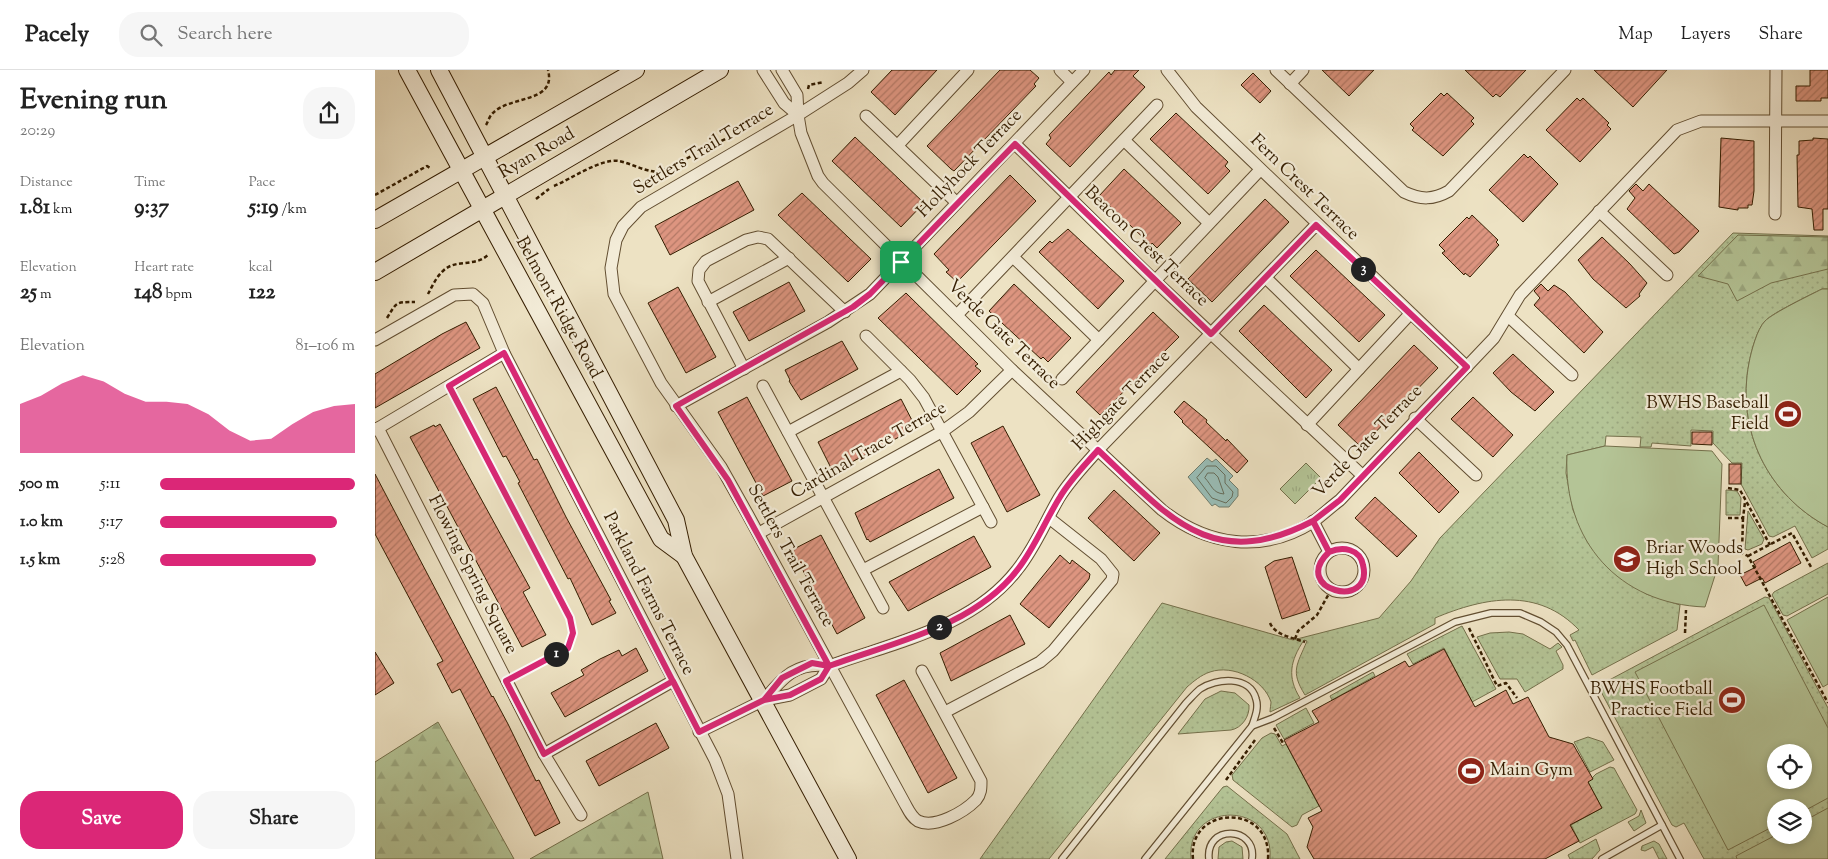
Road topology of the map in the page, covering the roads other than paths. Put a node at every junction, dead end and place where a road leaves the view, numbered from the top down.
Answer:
1 (407, 70) edge
2 (439, 70) edge
3 (636, 70) edge
4 (720, 70) edge
5 (763, 70) edge
6 (782, 70) edge
7 (863, 70) edge
8 (968, 70) edge
9 (1060, 70) edge
10 (1083, 70) edge
11 (1167, 70) edge
12 (1276, 70) edge
13 (1303, 70) edge
14 (1565, 70) edge
15 (1776, 70) edge
16 (1072, 82) junction
17 (1290, 84) junction
18 (1157, 105) dead end
19 (797, 115) junction
20 (866, 116) dead end
21 (1828, 122) edge
22 (1775, 123) junction
23 (1124, 140) junction
24 (1015, 144) junction
25 (898, 145) junction
26 (486, 157) junction
27 (1260, 170) junction
28 (460, 172) junction
29 (506, 195) junction
30 (1069, 197) junction
31 (957, 202) junction
32 (481, 210) junction
33 (1599, 211) junction
34 (1775, 214) dead end
35 (375, 220) edge
36 (1209, 223) junction
37 (1316, 225) junction
38 (1013, 257) junction
39 (789, 258) junction
40 (901, 262) junction
41 (375, 272) edge
42 (1667, 275) dead end
43 (1266, 278) junction
44 (1155, 281) junction
45 (708, 302) junction
46 (845, 312) junction
47 (1410, 314) junction
48 (957, 315) junction
49 (1508, 316) junction
50 (1211, 334) junction
51 (866, 336) dead end
52 (375, 340) edge
53 (1099, 340) junction
54 (504, 353) junction
55 (1467, 367) junction
56 (744, 369) junction
57 (1359, 369) junction
58 (1012, 370) junction
59 (901, 371) junction
60 (1572, 376) dead end
61 (1063, 379) dead end
62 (449, 386) junction
63 (763, 386) dead end
64 (676, 406) junction
65 (1415, 418) junction
66 (1307, 424) junction
67 (377, 429) edge
68 (943, 431) junction
69 (788, 432) junction
70 (1098, 450) junction
71 (1363, 476) junction
72 (1476, 476) dead end
73 (823, 499) junction
74 (983, 507) junction
75 (1049, 518) junction
76 (1313, 521) junction
77 (991, 522) dead end
78 (759, 533) junction
79 (1329, 552) junction
80 (684, 556) junction
81 (863, 570) junction
82 (883, 608) dead end
83 (829, 666) junction
84 (923, 671) dead end
85 (506, 681) junction
86 (673, 681) junction
87 (764, 700) junction
88 (945, 712) junction
89 (1252, 726) junction
90 (699, 732) junction
91 (544, 754) junction
92 (581, 815) dead end
93 (1662, 825) junction
94 (737, 859) edge
95 (849, 859) edge
96 (1062, 859) edge
97 (1145, 859) edge
98 (1209, 859) edge
99 (1252, 859) edge
100 (1602, 859) edge
101 (1680, 859) edge

1 - 28 main road, Belmont Ridge Road
2 - 26 main road, Belmont Ridge Road
3 - 26 main road, Ryan Road
4 - 29 main road, Ryan Road
5 - 19 street, Verde Gate Terrace
6 - 19 street, Verde Gate Terrace
7 - 19 street
8 - 25 street
9 - 16 street
10 - 16 street, Hollyhock Terrace
11 - 27 street, Fern Crest Terrace
12 - 17 street
13 - 17 street
14 - 17 street
15 - 22 street
16 - 24 street, Hollyhock Terrace
18 - 23 street
19 - 40 street, Verde Gate Terrace
19 - 64 street, Settlers Trail Terrace
20 - 25 street
21 - 22 street, Verde Gate Terrace
22 - 33 street, Verde Gate Terrace
22 - 34 street
23 - 30 street
23 - 36 street
24 - 30 street, Beacon Crest Terrace
24 - 31 street, Hollyhock Terrace
25 - 31 street
26 - 28 main road, Ryan Road
26 - 29 main road, Belmont Ridge Road
27 - 36 street
27 - 37 street, Fern Crest Terrace
28 - 32 main road, Belmont Ridge Road
28 - 35 main road, Ryan Road
29 - 32 main road, Ryan Road
29 - 80 main road, Belmont Ridge Road
30 - 38 street
30 - 44 street, Beacon Crest Terrace
31 - 40 street, Hollyhock Terrace
32 - 41 main road, Ryan Road
32 - 80 main road, Belmont Ridge Road
33 - 42 street
33 - 49 street, Verde Gate Terrace
36 - 44 street
37 - 43 street, Highgate Terrace
37 - 47 street, Fern Crest Terrace
38 - 48 street
38 - 53 street
39 - 45 street
39 - 45 street
39 - 46 street
40 - 46 street, Hollyhock Terrace
40 - 48 street, Verde Gate Terrace
43 - 50 street, Highgate Terrace
43 - 57 street
44 - 50 street, Beacon Crest Terrace
44 - 53 street
45 - 56 street
46 - 56 street, Hollyhock Terrace
47 - 55 street, Fern Crest Terrace
47 - 57 street
48 - 58 street, Verde Gate Terrace
49 - 55 street, Verde Gate Terrace
49 - 60 street
50 - 66 street, Beacon Crest Terrace
50 - 70 street, Highgate Terrace
51 - 59 street
52 - 54 street, Parkland Farms Terrace
53 - 61 street
54 - 62 street
54 - 86 street, Parkland Farms Terrace
55 - 65 street, Verde Gate Terrace
56 - 64 street, Hollyhock Terrace
57 - 66 street
58 - 68 street, Cardinal Trace Terrace
58 - 70 street, Verde Gate Terrace
59 - 68 street
59 - 69 street
62 - 67 street
62 - 85 lane
63 - 69 street
64 - 78 street, Settlers Trail Terrace
65 - 71 street, Verde Gate Terrace
65 - 72 street
66 - 71 street, Beacon Crest Terrace
67 - 85 street, Flowing Spring Square
68 - 73 street, Cardinal Trace Terrace
68 - 74 street
69 - 73 street
70 - 75 street, Highgate Terrace
70 - 76 street, Verde Gate Terrace
71 - 76 street, Verde Gate Terrace
73 - 78 street, Cardinal Trace Terrace
73 - 81 street
74 - 77 street
74 - 81 street
75 - 83 street, Highgate Terrace
75 - 88 street
76 - 79 street
78 - 83 street, Settlers Trail Terrace
79 - 79 street
80 - 87 main road, Belmont Ridge Road
81 - 82 street
83 - 87 street, Highgate Terrace
83 - 87 street, Highgate Terrace
83 - 88 street, Settlers Trail Terrace
84 - 88 street, Settlers Trail Terrace
85 - 91 street, Flowing Spring Square
86 - 90 street, Parkland Farms Terrace
86 - 91 street
87 - 90 street
87 - 95 main road, Belmont Ridge Road
89 - 93 lane
89 - 96 lane
89 - 97 lane
90 - 94 street, Parkland Farms Terrace
91 - 92 street, Flowing Spring Square
93 - 100 lane
93 - 101 lane
98 - 99 lane

